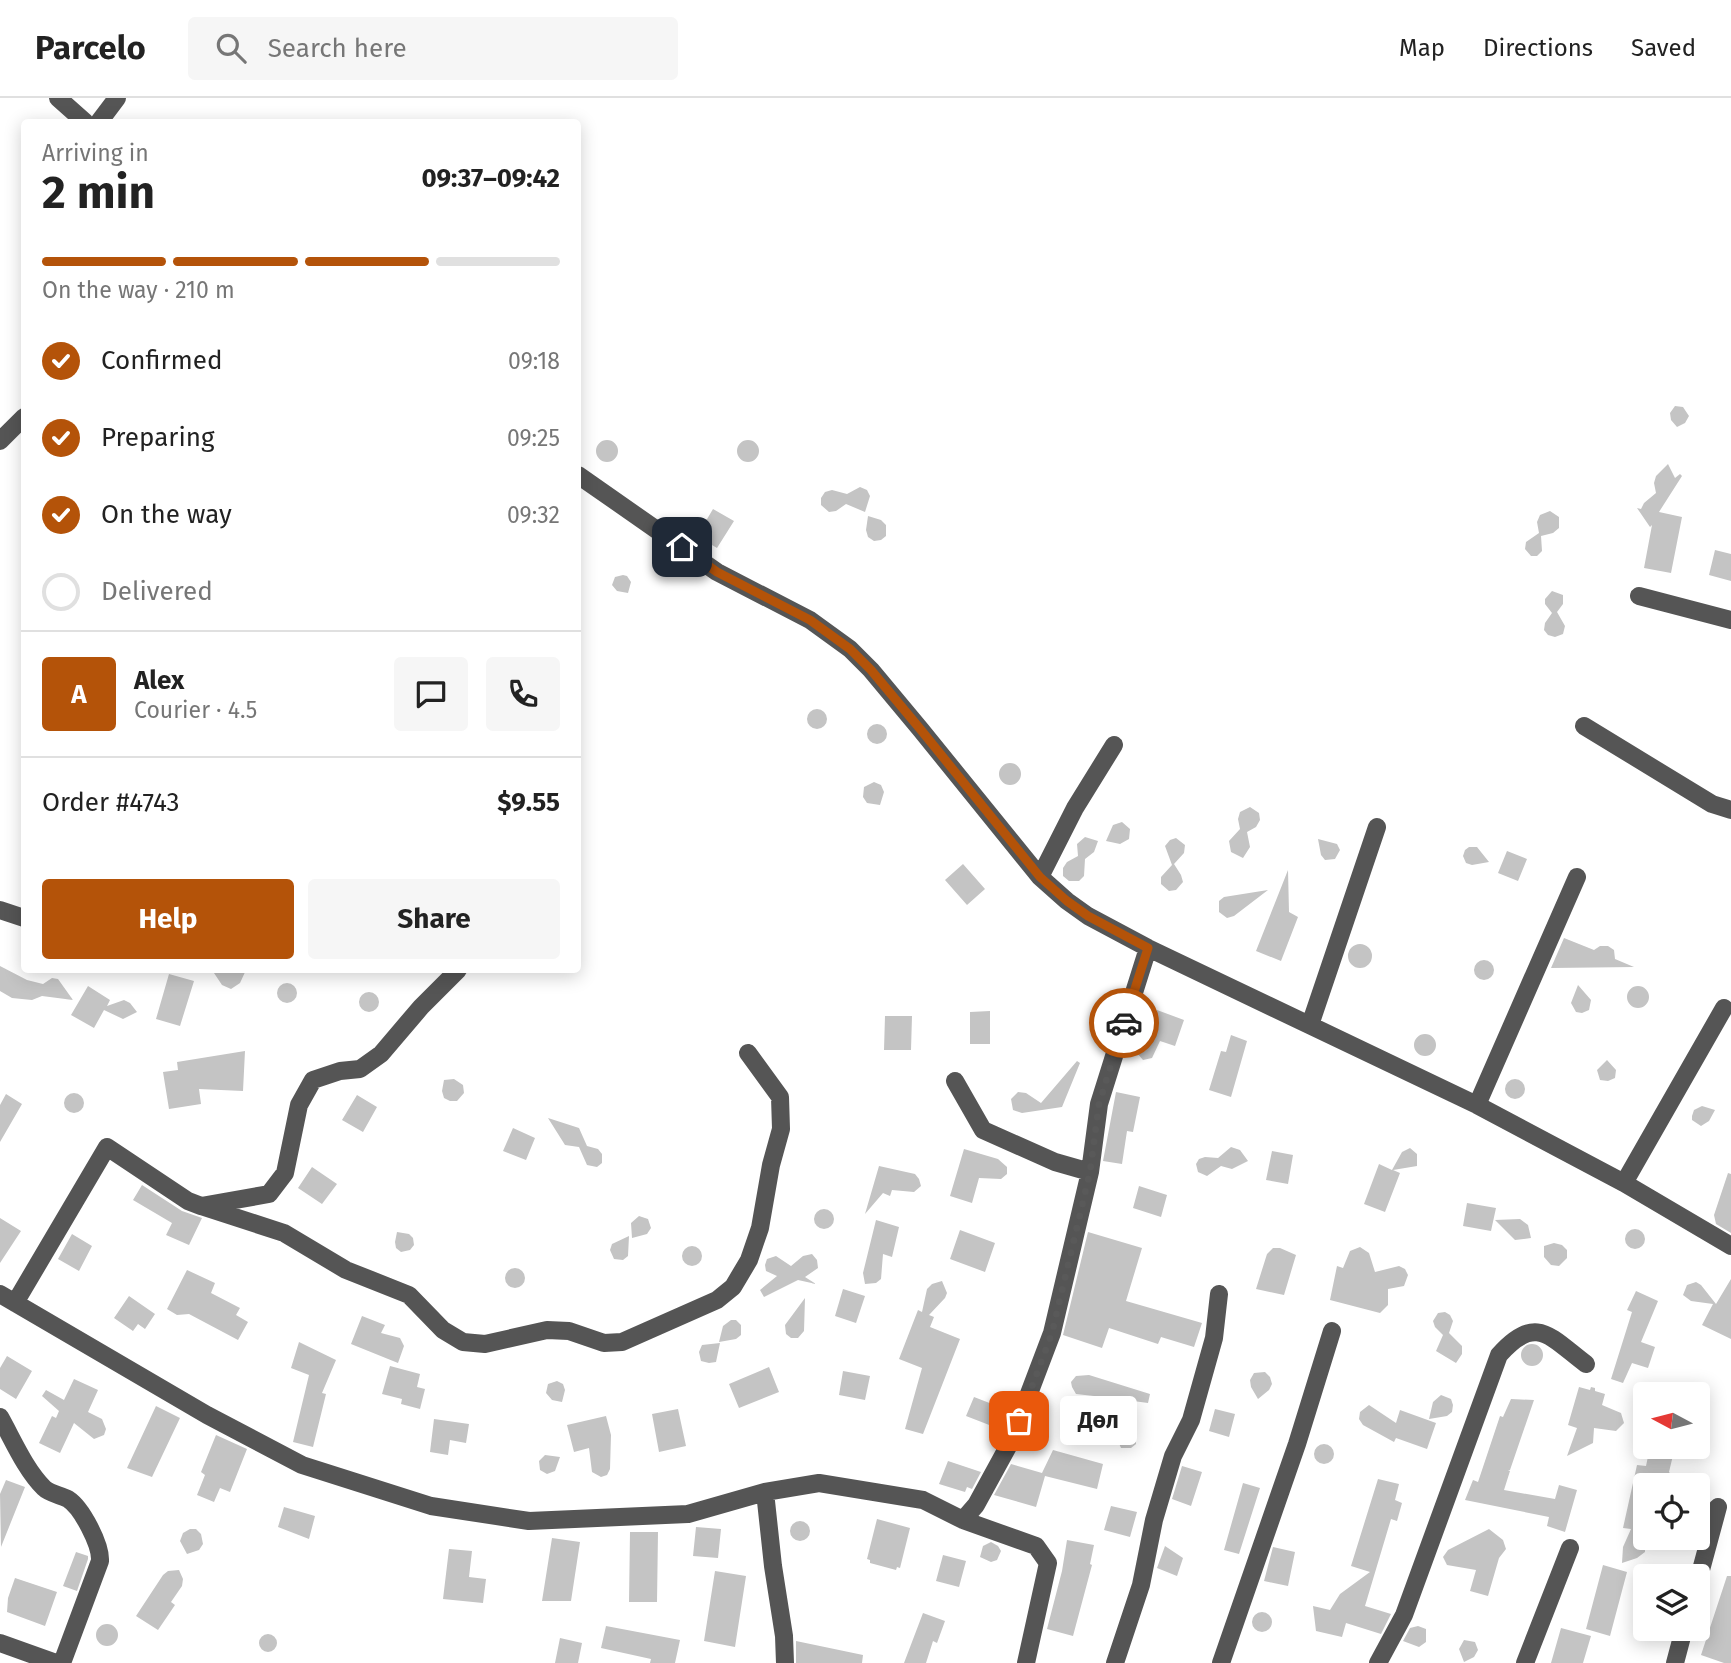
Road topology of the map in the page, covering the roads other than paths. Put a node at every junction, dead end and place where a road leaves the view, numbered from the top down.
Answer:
1 (58, 98) edge
2 (117, 98) edge
3 (82, 119) edge
4 (101, 119) edge
5 (21, 419) edge
6 (0, 441) edge
7 (581, 477) edge
8 (1639, 596) dead end
9 (1731, 620) edge
10 (1584, 726) dead end
11 (1114, 745) dead end
12 (1731, 810) edge
13 (1377, 827) dead end
14 (1040, 877) junction
15 (1577, 877) dead end
16 (0, 910) edge
17 (21, 918) edge
18 (1148, 948) junction
19 (455, 973) edge
20 (1724, 1008) dead end
21 (1310, 1026) junction
22 (748, 1053) dead end
23 (955, 1081) dead end
24 (1477, 1105) junction
25 (1090, 1172) junction
26 (1624, 1183) junction
27 (201, 1206) junction
28 (1731, 1246) edge
29 (1219, 1294) dead end
30 (8, 1298) edge
31 (1332, 1331) dead end
32 (1586, 1364) dead end
33 (0, 1417) edge
34 (765, 1492) junction
35 (1718, 1507) dead end
36 (963, 1520) junction
37 (1570, 1548) dead end
38 (1703, 1564) edge
39 (1681, 1641) edge
40 (0, 1643) edge
41 (56, 1663) edge
42 (62, 1663) edge
43 (785, 1663) edge
44 (1026, 1663) edge
45 (1115, 1663) edge
46 (1221, 1663) edge
47 (1378, 1663) edge
48 (1525, 1663) edge
49 (1675, 1663) edge

1 - 3 street
2 - 4 street
5 - 6 street
7 - 14 street
8 - 9 street
10 - 12 street
11 - 14 street
13 - 21 street
14 - 18 street
15 - 24 street
16 - 17 street
18 - 21 street
18 - 25 street
19 - 27 street
20 - 26 street
21 - 24 street
22 - 27 street
23 - 25 street
24 - 26 street
25 - 36 street
26 - 28 street
27 - 30 street
29 - 45 street
30 - 34 street
31 - 46 street
32 - 47 street
33 - 42 street
34 - 36 street
34 - 43 street
35 - 38 street
36 - 44 street
37 - 48 street
39 - 49 street
40 - 41 street

